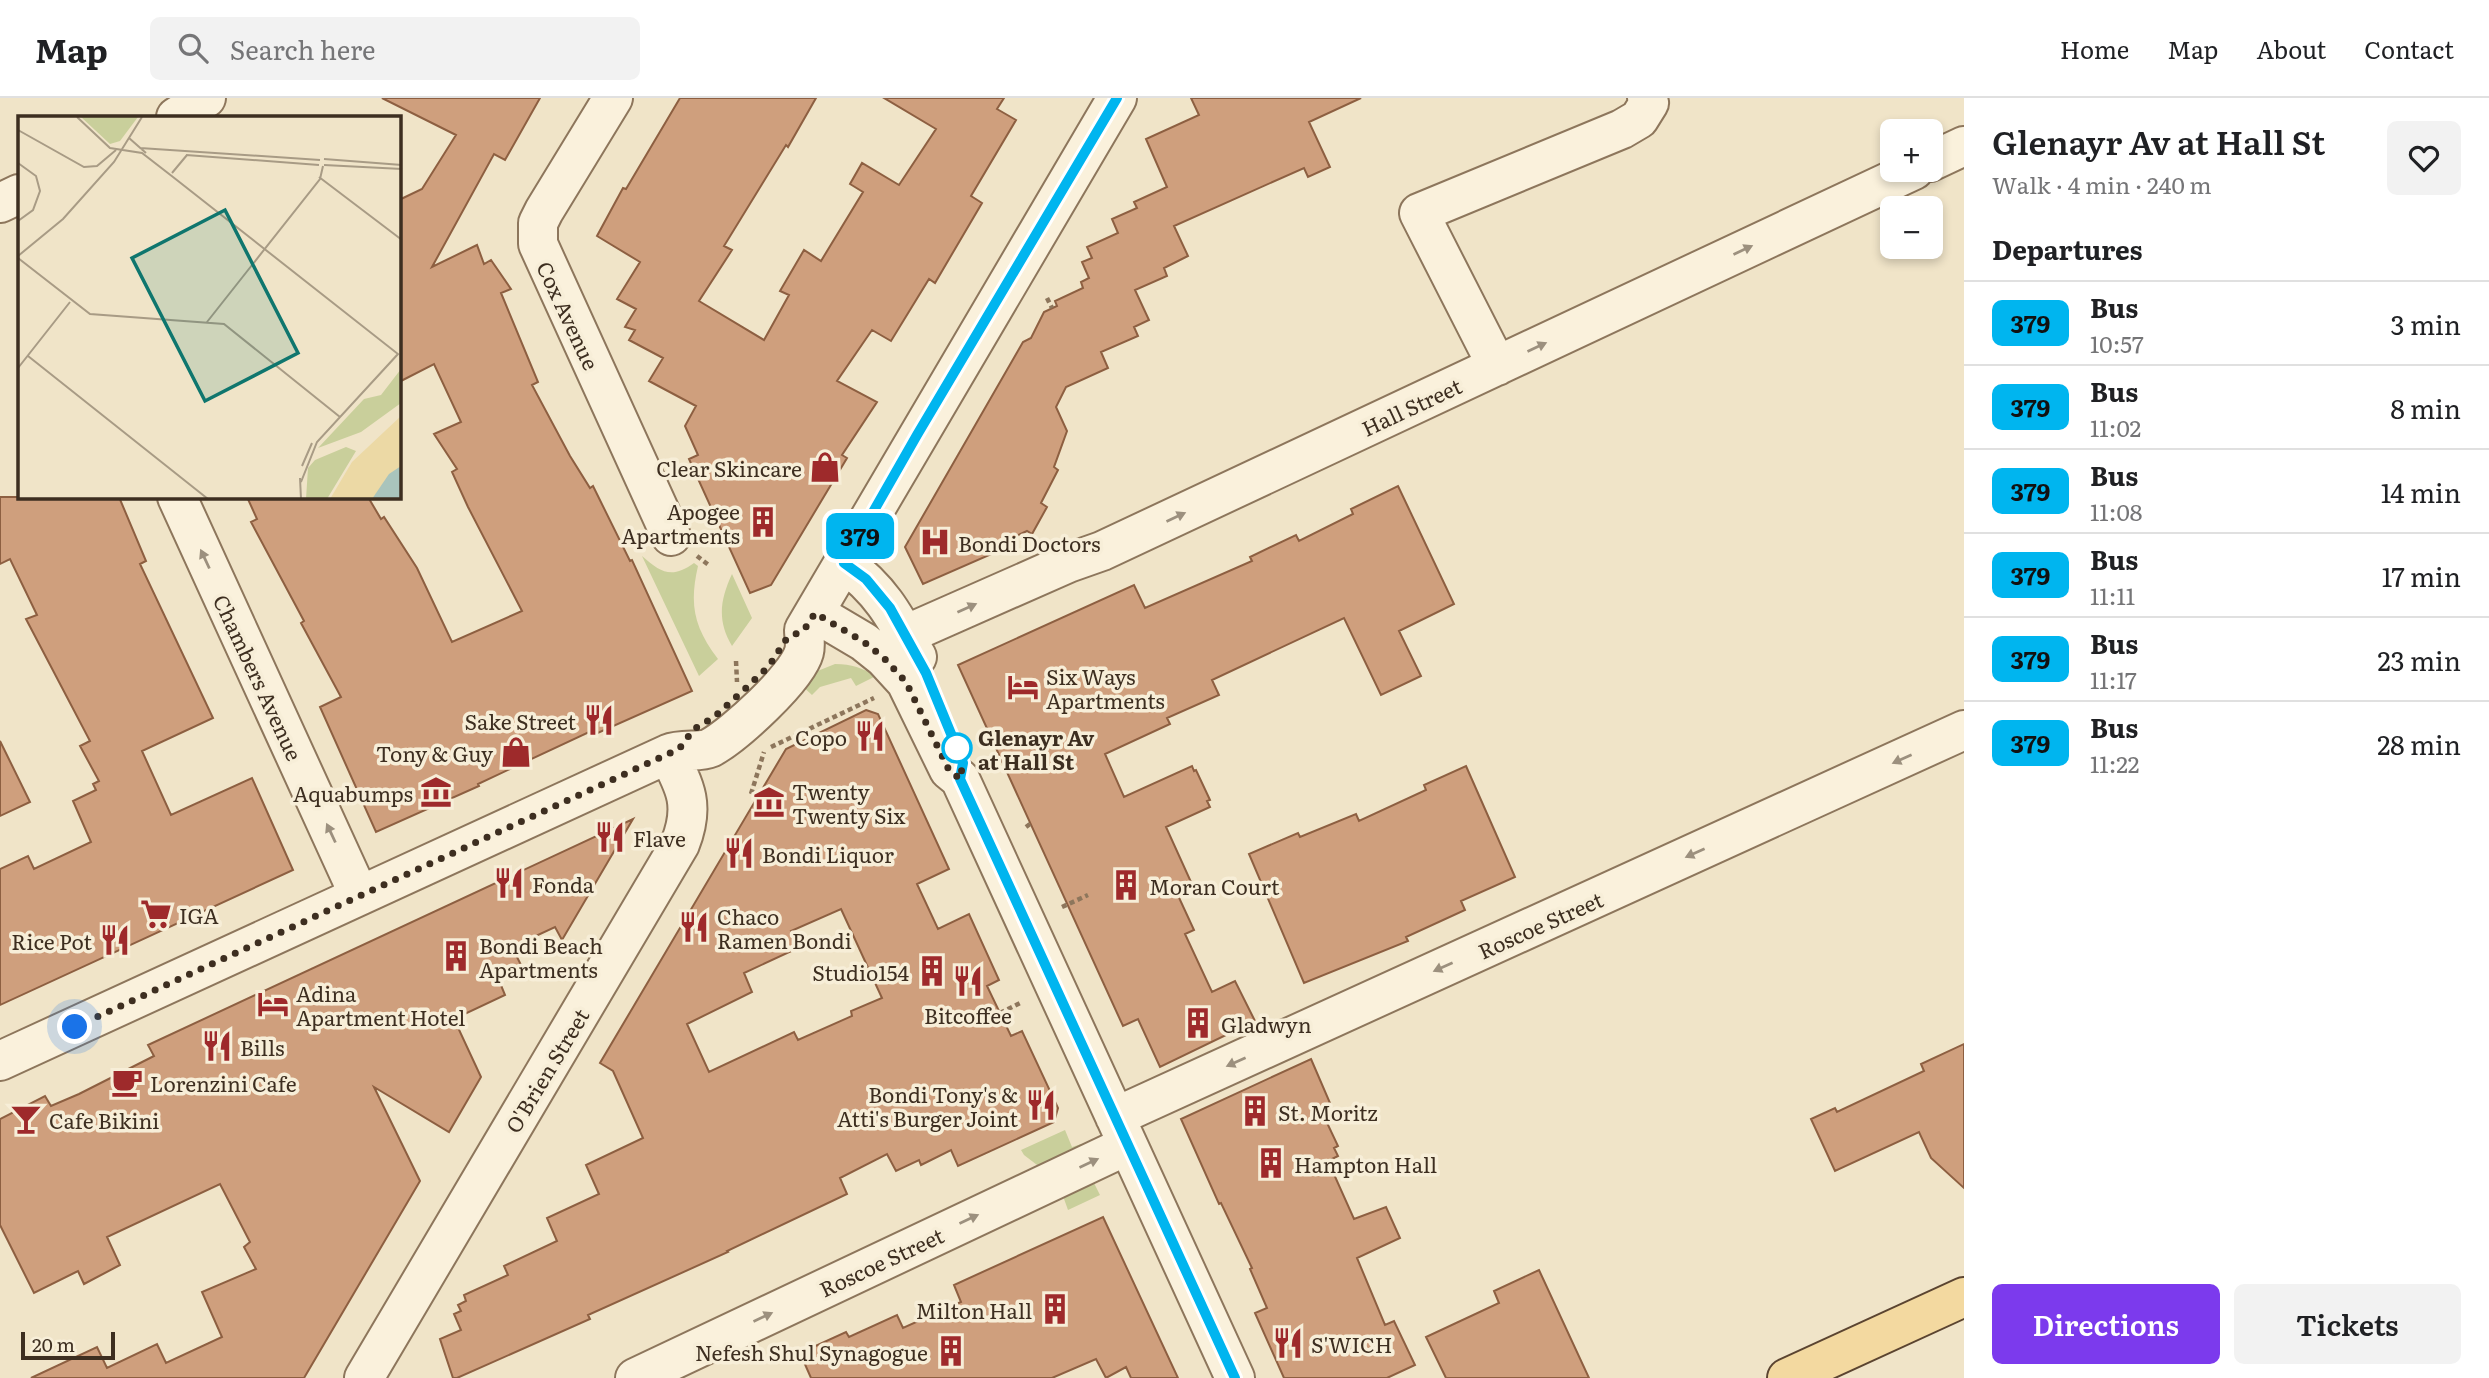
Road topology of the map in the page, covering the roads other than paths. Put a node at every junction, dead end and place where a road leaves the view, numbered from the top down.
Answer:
1 (206, 98) edge
2 (613, 98) edge
3 (1117, 98) edge
4 (1647, 98) edge
5 (178, 116) edge
6 (1964, 146) edge
7 (1943, 156) edge
8 (1888, 182) edge
9 (18, 194) edge
10 (0, 203) edge
11 (1497, 366) junction
12 (178, 499) edge
13 (671, 536) dead end
14 (844, 563) junction
15 (810, 621) junction
16 (905, 635) junction
17 (1964, 730) edge
18 (674, 752) junction
19 (960, 779) junction
20 (359, 895) junction
21 (0, 1061) edge
22 (1121, 1131) junction
23 (1964, 1297) edge
24 (364, 1378) edge
25 (635, 1378) edge
26 (1235, 1378) edge
27 (1787, 1378) edge

1 - 5 street
2 - 13 street, Cox Avenue
3 - 14 street
4 - 11 street
6 - 7 street
11 -> 8 street, Hall Street
9 - 10 street
16 -> 11 street, Hall Street
20 -> 12 street, Chambers Avenue
14 - 15 street
14 - 16 street
15 - 18 street
15 - 19 street
16 - 19 street
17 -> 22 street, Roscoe Street
18 - 20 street
18 - 24 street, O'Brien Street
19 - 22 street
20 - 21 street
25 -> 22 street, Roscoe Street
22 - 26 street
23 - 27 main road

